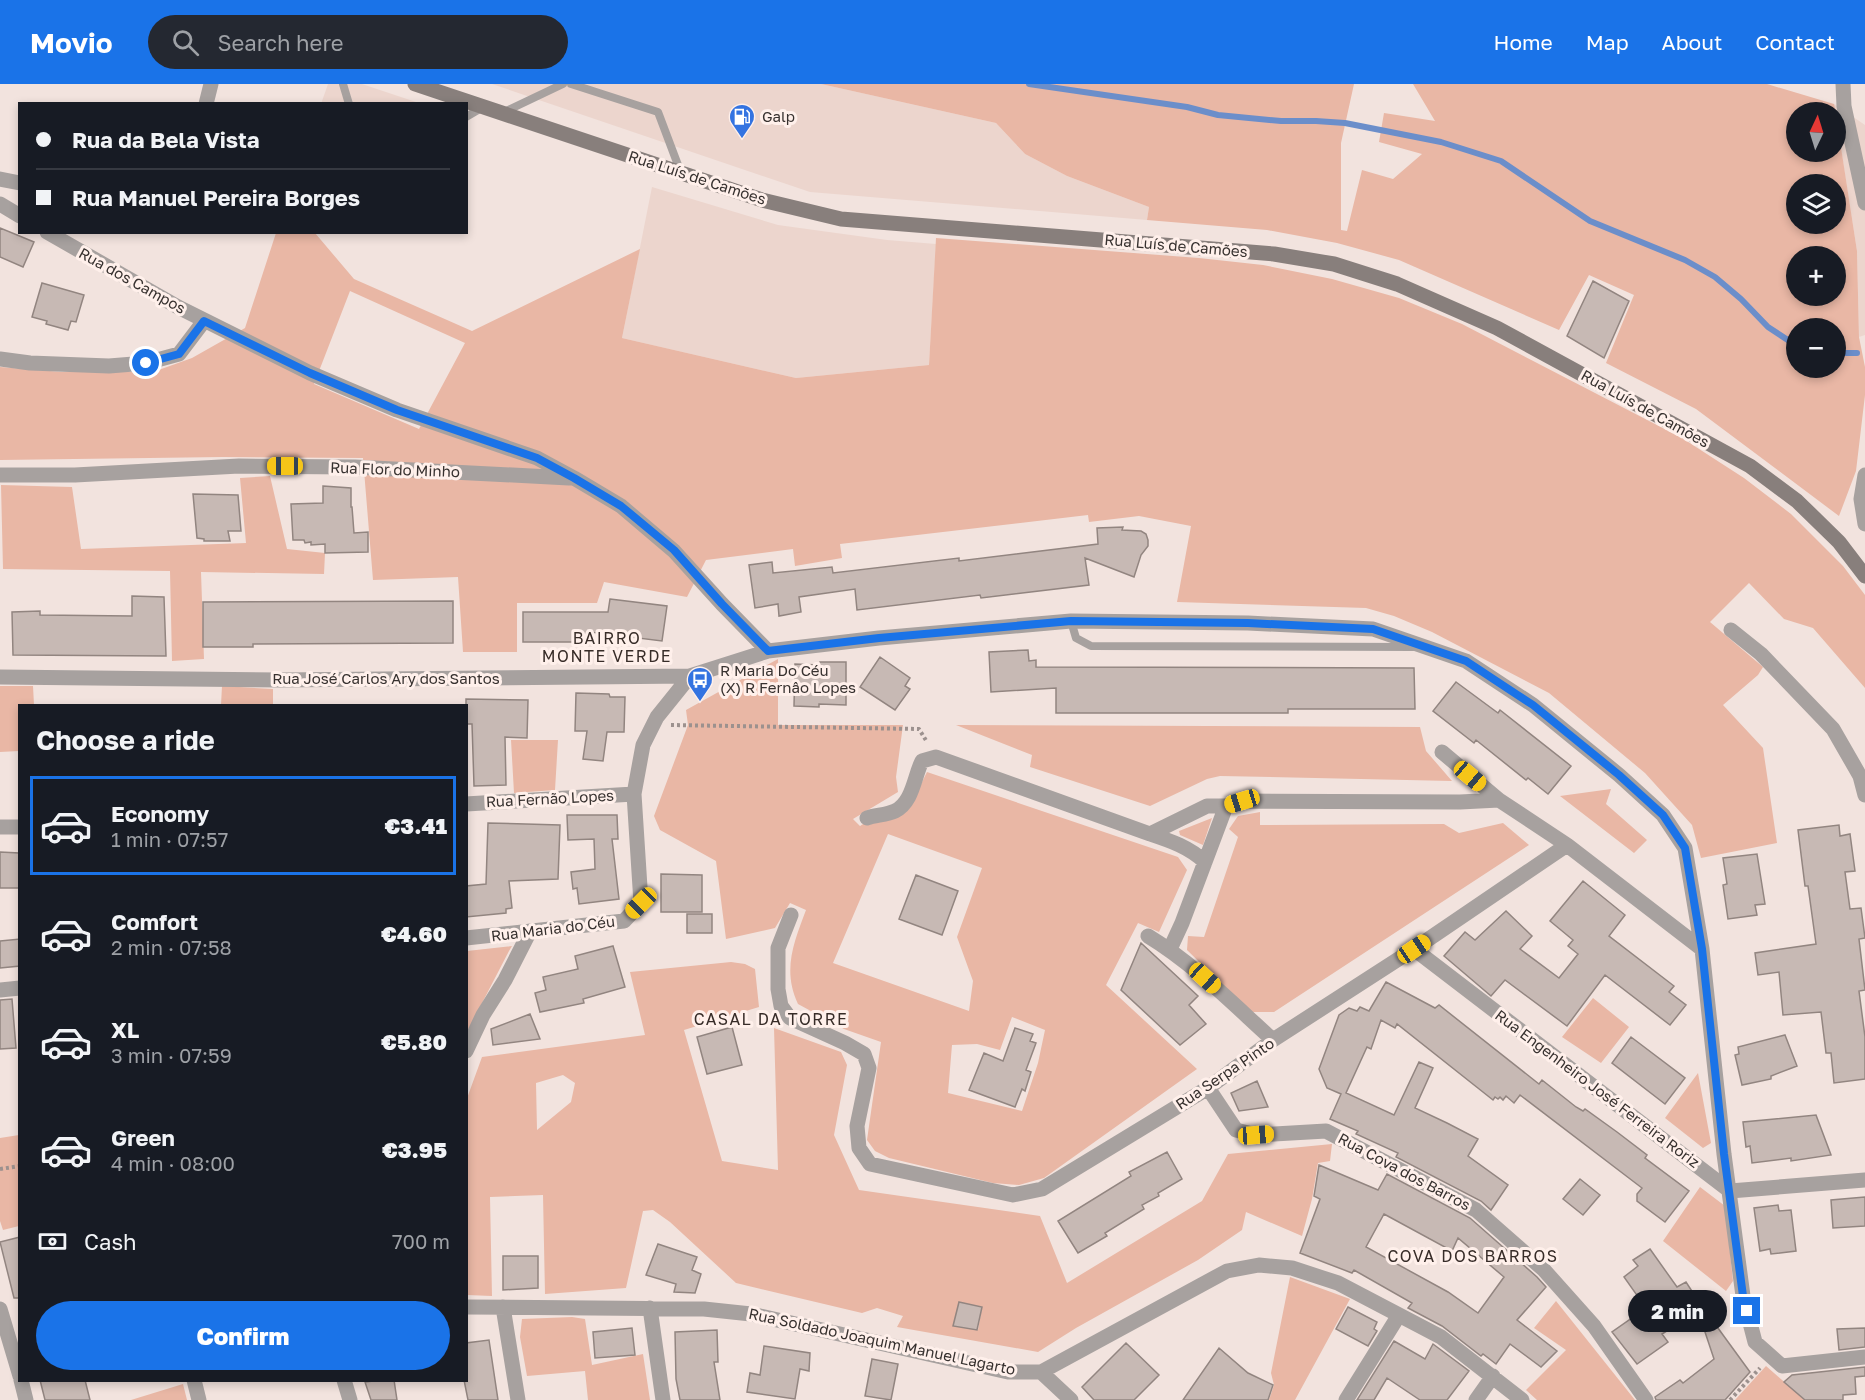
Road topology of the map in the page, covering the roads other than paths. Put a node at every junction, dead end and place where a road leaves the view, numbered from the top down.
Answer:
1 (211, 84) edge
2 (343, 84) edge
3 (415, 84) edge
4 (563, 84) edge
5 (571, 84) edge
6 (1843, 84) edge
7 (206, 102) edge
8 (348, 102) edge
9 (483, 107) junction
10 (501, 113) junction
11 (468, 116) edge
12 (681, 173) junction
13 (0, 179) edge
14 (18, 183) edge
15 (1865, 203) edge
16 (0, 204) edge
17 (18, 215) edge
18 (50, 234) edge
19 (204, 321) junction
20 (0, 359) edge
21 (0, 475) edge
22 (1865, 475) edge
23 (574, 478) junction
24 (1865, 524) edge
25 (1865, 576) edge
26 (1071, 621) junction
27 (1731, 630) dead end
28 (1425, 647) junction
29 (768, 651) junction
30 (690, 676) junction
31 (0, 677) edge
32 (1442, 752) dead end
33 (634, 794) junction
34 (1865, 795) edge
35 (1499, 800) junction
36 (468, 804) edge
37 (1226, 806) junction
38 (867, 818) dead end
39 (18, 826) edge
40 (0, 827) edge
41 (1150, 834) junction
42 (1567, 845) junction
43 (1205, 862) junction
44 (791, 915) dead end
45 (530, 931) junction
46 (1148, 936) dead end
47 (468, 939) edge
48 (1170, 949) junction
49 (1414, 949) junction
50 (1702, 949) junction
51 (18, 988) edge
52 (0, 990) edge
53 (1273, 1040) junction
54 (468, 1046) edge
55 (1208, 1088) junction
56 (1865, 1180) edge
57 (1730, 1191) junction
58 (468, 1307) edge
59 (503, 1307) junction
60 (650, 1308) junction
61 (0, 1309) edge
62 (1399, 1315) junction
63 (1865, 1357) edge
64 (18, 1371) edge
65 (1041, 1372) junction
66 (1493, 1376) junction
67 (21, 1382) edge
68 (194, 1382) edge
69 (345, 1382) edge
70 (26, 1400) edge
71 (199, 1400) edge
72 (350, 1400) edge
73 (518, 1400) edge
74 (663, 1400) edge
75 (1071, 1400) edge
76 (1346, 1400) edge
77 (1476, 1400) edge
78 (1522, 1400) edge
79 (1646, 1400) edge

1 - 7 street
2 - 8 lane
3 - 9 main road, Rua Luís de Camões
4 - 10 lane
5 - 12 lane
6 - 15 street
9 - 10 main road, Rua Luís de Camões
9 - 11 lane
10 - 12 main road, Rua Luís de Camões
12 - 25 main road, Rua Luís de Camões
13 - 14 street
16 - 17 street
18 - 19 street, Rua dos Campos
19 - 20 street
19 - 23 street, Rua dos Campos
21 - 23 street, Rua Flor do Minho
22 - 24 street
23 - 29 street, Rua dos Campos
26 - 28 street, Rua José Carlos Ary dos Santos
26 - 28 lane
26 - 29 street, Rua José Carlos Ary dos Santos
27 - 34 street
28 - 50 street, Rua José Carlos Ary dos Santos
29 - 30 street, Rua José Carlos Ary dos Santos
30 - 31 street, Rua José Carlos Ary dos Santos
30 - 33 street, Rua Maria do Céu
32 - 35 street
33 - 36 street, Rua Fernão Lopes
33 - 45 street, Rua Maria do Céu
35 - 37 street
35 - 42 street
37 - 41 street
37 - 43 street
38 - 41 street
39 - 40 street
41 - 43 street
42 - 49 street, Rua Serpa Pinto
42 - 50 street
43 - 48 street
44 - 55 street, Rua Serpa Pinto
45 - 47 street, Rua Maria do Céu
45 - 54 street
46 - 48 street
48 - 53 street
49 - 53 street, Rua Serpa Pinto
49 - 57 street, Rua Engenheiro José Ferreira Roriz
50 - 57 street, Rua José Carlos Ary dos Santos
51 - 52 street
53 - 55 street, Rua Serpa Pinto
55 - 79 street, Rua Cova dos Barros
56 - 57 street
57 - 63 street, Rua José Carlos Ary dos Santos
58 - 59 street, Rua Soldado Joaquim Manuel Lagarto
59 - 60 street, Rua Soldado Joaquim Manuel Lagarto
59 - 73 street
60 - 65 street, Rua Soldado Joaquim Manuel Lagarto
60 - 74 street
61 - 64 street
62 - 65 street, Rua Soldado Joaquim Manuel Lagarto
62 - 66 street, Rua Soldado Joaquim Manuel Lagarto
62 - 76 street
65 - 75 street
66 - 77 street
66 - 78 street, Rua Soldado Joaquim Manuel Lagarto
67 - 70 street
68 - 71 street
69 - 72 street

